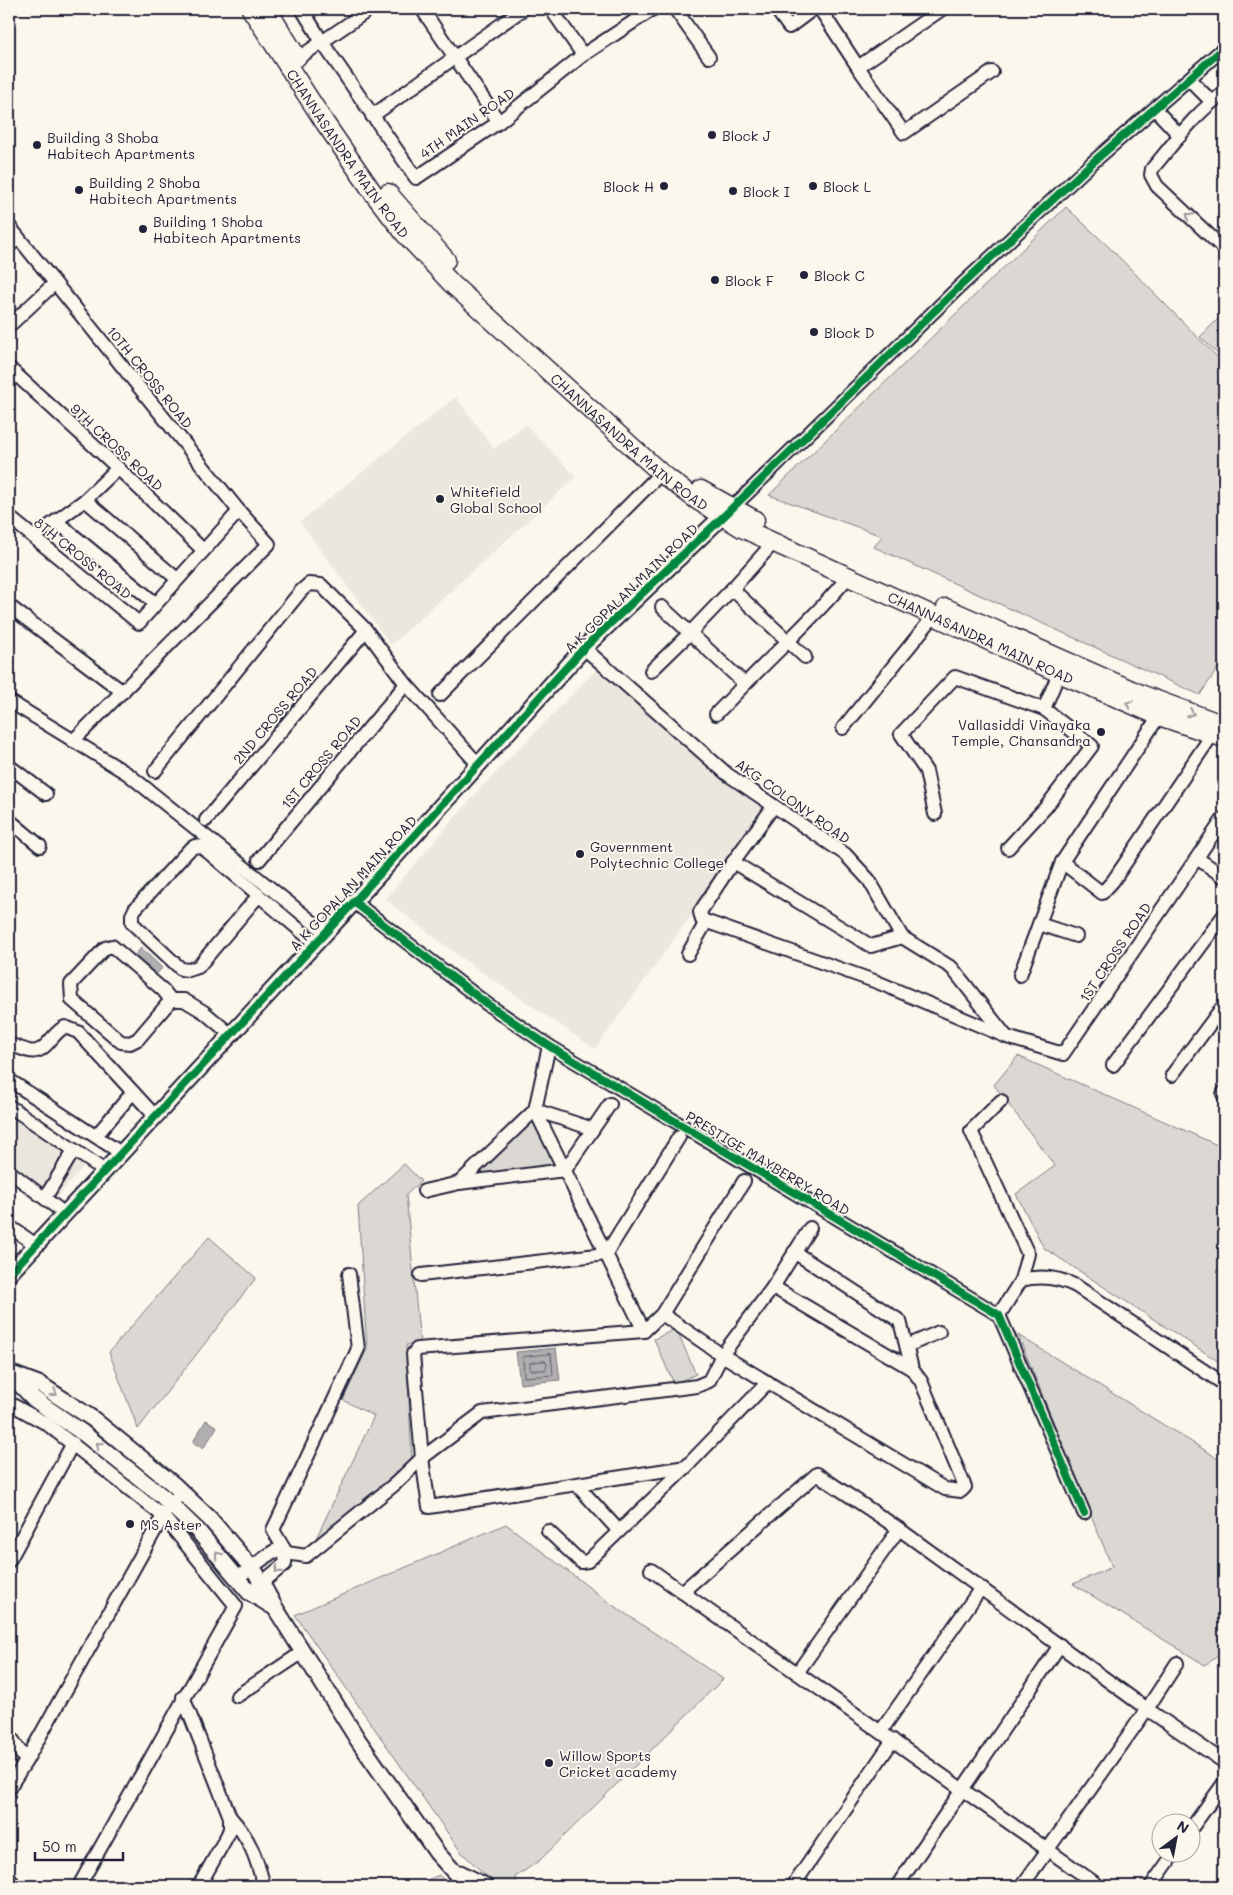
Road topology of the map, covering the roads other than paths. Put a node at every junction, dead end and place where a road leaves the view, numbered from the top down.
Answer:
1 (251, 9) edge
2 (267, 9) edge
3 (302, 9) edge
4 (370, 9) edge
5 (422, 9) edge
6 (523, 9) edge
7 (551, 9) edge
8 (653, 9) edge
9 (675, 9) edge
10 (776, 9) edge
11 (812, 9) edge
12 (820, 9) edge
13 (942, 9) edge
14 (319, 44) junction
15 (1224, 48) edge
16 (583, 56) junction
17 (455, 57) junction
18 (709, 57) dead end
19 (298, 59) junction
20 (858, 67) junction
21 (992, 72) dead end
22 (1189, 79) junction
23 (1224, 93) edge
24 (1212, 102) junction
25 (1154, 109) junction
26 (372, 116) junction
27 (499, 122) junction
28 (1180, 136) junction
29 (370, 177) junction
30 (9, 226) edge
31 (13, 242) edge
32 (1224, 249) edge
33 (55, 283) junction
34 (9, 326) edge
35 (9, 368) edge
36 (118, 468) junction
37 (661, 473) junction
38 (85, 500) junction
39 (239, 511) junction
40 (727, 512) junction
41 (9, 517) edge
42 (56, 521) junction
43 (34, 537) junction
44 (774, 542) junction
45 (203, 550) junction
46 (848, 577) junction
47 (177, 579) junction
48 (732, 589) junction
49 (155, 603) junction
50 (9, 606) edge
51 (662, 607) dead end
52 (934, 616) junction
53 (366, 630) junction
54 (690, 633) junction
55 (787, 641) junction
56 (584, 648) junction
57 (805, 657) dead end
58 (1062, 667) junction
59 (651, 671) dead end
60 (406, 684) junction
61 (745, 684) junction
62 (123, 692) junction
63 (440, 696) dead end
64 (9, 701) edge
65 (1044, 709) junction
66 (716, 714) dead end
67 (1160, 716) junction
68 (844, 728) dead end
69 (1220, 733) edge
70 (72, 741) junction
71 (478, 764) junction
72 (9, 766) edge
73 (155, 771) dead end
74 (46, 794) dead end
75 (773, 807) junction
76 (935, 814) dead end
77 (1224, 818) edge
78 (9, 820) edge
79 (206, 820) dead end
80 (40, 846) dead end
81 (1008, 848) dead end
82 (1197, 858) junction
83 (259, 860) dead end
84 (733, 862) junction
85 (1062, 862) junction
86 (1224, 877) edge
87 (259, 895) junction
88 (354, 902) junction
89 (1224, 915) edge
90 (706, 922) junction
91 (1039, 924) junction
92 (325, 932) junction
93 (1076, 936) dead end
94 (902, 937) junction
95 (314, 943) junction
96 (688, 954) dead end
97 (1020, 975) dead end
98 (171, 1000) junction
99 (1224, 1005) edge
100 (230, 1034) junction
101 (1006, 1037) junction
102 (9, 1044) edge
103 (549, 1046) junction
104 (1113, 1065) dead end
105 (1172, 1075) dead end
106 (9, 1080) edge
107 (133, 1092) junction
108 (1002, 1102) dead end
109 (610, 1104) dead end
110 (9, 1106) edge
111 (535, 1110) junction
112 (155, 1116) junction
113 (593, 1129) junction
114 (96, 1136) junction
115 (679, 1137) dead end
116 (74, 1150) junction
117 (121, 1153) junction
118 (105, 1170) junction
119 (565, 1170) junction
120 (9, 1172) edge
121 (744, 1181) dead end
122 (459, 1183) junction
123 (424, 1191) dead end
124 (45, 1198) junction
125 (65, 1214) junction
126 (9, 1226) edge
127 (810, 1228) dead end
128 (36, 1245) junction
129 (794, 1252) junction
130 (606, 1254) junction
131 (9, 1274) edge
132 (349, 1274) dead end
133 (420, 1275) dead end
134 (1021, 1280) junction
135 (773, 1287) junction
136 (662, 1314) junction
137 (999, 1315) junction
138 (644, 1331) junction
139 (939, 1332) dead end
140 (907, 1346) junction
141 (722, 1355) junction
142 (912, 1369) junction
143 (9, 1373) edge
144 (768, 1382) junction
145 (1224, 1384) edge
146 (9, 1403) edge
147 (73, 1443) junction
148 (422, 1458) junction
149 (686, 1467) junction
150 (577, 1485) junction
151 (182, 1493) junction
152 (167, 1510) junction
153 (1084, 1513) dead end
154 (899, 1529) junction
155 (548, 1531) dead end
156 (619, 1531) junction
157 (286, 1552) junction
158 (9, 1560) edge
159 (252, 1567) junction
160 (651, 1570) dead end
161 (237, 1578) junction
162 (256, 1588) junction
163 (981, 1588) junction
164 (682, 1592) junction
165 (1060, 1645) junction
166 (303, 1652) junction
167 (1177, 1663) dead end
168 (797, 1672) junction
169 (236, 1696) dead end
170 (183, 1697) junction
171 (1147, 1709) junction
172 (881, 1731) junction
173 (9, 1734) edge
174 (893, 1740) junction
175 (26, 1761) junction
176 (1224, 1762) edge
177 (1224, 1783) edge
178 (9, 1788) edge
179 (963, 1789) junction
180 (1200, 1816) edge
181 (230, 1818) junction
182 (1048, 1849) junction
183 (1168, 1862) edge
184 (454, 1870) junction
185 (9, 1878) edge
186 (15, 1886) edge
187 (80, 1886) edge
188 (199, 1886) edge
189 (264, 1886) edge
190 (467, 1886) edge
191 (486, 1886) edge
192 (793, 1886) edge
193 (896, 1886) edge
194 (1022, 1886) edge
195 (1099, 1886) edge
196 (1151, 1886) edge

1 - 29 main road, CHANNASANDRA MAIN ROAD
2 - 19 main road, CHANNASANDRA MAIN ROAD
3 - 14 street, 4TH MAIN ROAD
4 - 14 street
5 - 17 street
6 - 17 street
7 - 16 street
8 - 16 street, 4TH MAIN ROAD
9 - 18 street
10 - 11 street
12 - 20 street
13 - 20 street
14 - 19 street
14 - 26 street, 4TH MAIN ROAD
15 - 22 street
16 - 27 street, 4TH MAIN ROAD
17 - 26 street
17 - 27 street
19 - 29 main road, CHANNASANDRA MAIN ROAD
20 - 21 street
22 - 24 street
22 - 25 street
23 - 24 street
24 - 28 street
25 - 28 street
25 - 40 street
26 - 27 street, 4TH MAIN ROAD
32 -> 28 street
29 - 37 main road, CHANNASANDRA MAIN ROAD
29 - 40 main road, CHANNASANDRA MAIN ROAD
30 - 31 street, 10TH CROSS ROAD
31 - 33 street, 10TH CROSS ROAD
33 - 34 street
33 - 39 street, 10TH CROSS ROAD
35 - 36 street, 9TH CROSS ROAD
36 - 38 street
36 - 45 street, 9TH CROSS ROAD
37 - 40 main road, CHANNASANDRA MAIN ROAD
37 - 63 street
38 - 42 street
38 - 47 street
39 - 45 street
39 - 62 street, 10TH CROSS ROAD
40 - 44 main road, CHANNASANDRA MAIN ROAD
40 - 56 street, A K GOPALAN MAIN ROAD
40 - 58 main road, CHANNASANDRA MAIN ROAD
41 - 43 street, 8TH CROSS ROAD
42 - 43 street
42 - 49 street
43 - 49 street, 8TH CROSS ROAD
44 - 46 main road, CHANNASANDRA MAIN ROAD
44 - 48 street
45 - 47 street
46 - 52 main road, CHANNASANDRA MAIN ROAD
46 - 55 street
47 - 49 street
48 - 54 street
48 - 55 street
50 - 62 street
51 - 54 street
52 - 58 main road, CHANNASANDRA MAIN ROAD
52 - 68 street
53 - 60 street
53 - 73 street
53 - 79 street, 2ND CROSS ROAD
54 - 59 street
54 - 61 street
55 - 57 street
55 - 61 street
56 - 71 street, A K GOPALAN MAIN ROAD
56 - 75 street, AKG COLONY ROAD
58 - 65 street
67 -> 58 main road, CHANNASANDRA MAIN ROAD
58 -> 69 main road, CHANNASANDRA MAIN ROAD
60 - 71 street
60 - 83 street, 1ST CROSS ROAD
61 - 66 street
62 - 70 street
64 - 70 street
65 - 76 street
65 - 81 street
67 - 69 main road, CHANNASANDRA MAIN ROAD
67 - 85 street
69 - 85 street
70 - 92 street
71 - 88 street, A K GOPALAN MAIN ROAD
72 - 74 street
75 - 84 street
75 - 94 street, AKG COLONY ROAD
77 - 82 street, 1ST CROSS ROAD
78 - 80 street
82 - 86 street
82 - 101 street, 1ST CROSS ROAD
84 - 90 street
84 - 94 street
85 - 91 street
87 - 87 street
87 - 95 street
88 - 92 street, A K GOPALAN MAIN ROAD
88 - 103 street, PRESTIGE MAYBERRY ROAD
89 - 104 street
90 - 96 street
90 - 101 street
91 - 93 street
91 - 97 street
92 - 95 street, A K GOPALAN MAIN ROAD
94 - 101 street, AKG COLONY ROAD
95 - 100 street, A K GOPALAN MAIN ROAD
98 - 98 street
98 - 100 street
99 - 105 street
100 - 112 street, A K GOPALAN MAIN ROAD
102 - 107 street
103 - 111 street
103 - 137 street, PRESTIGE MAYBERRY ROAD
106 - 114 street
107 - 112 street
107 - 114 street
108 - 134 street
109 - 113 street
110 - 116 street
111 - 113 street
111 - 119 street
111 - 122 street
112 - 117 street, A K GOPALAN MAIN ROAD
113 - 119 street
114 - 117 street
115 - 130 street
116 - 118 street
116 - 124 street
117 - 118 street, A K GOPALAN MAIN ROAD
118 - 125 street, A K GOPALAN MAIN ROAD
119 - 122 street
119 - 130 street
120 - 124 street
121 - 136 street
122 - 123 street
124 - 125 street
125 - 128 street, A K GOPALAN MAIN ROAD
126 - 128 street
127 - 129 street
128 - 131 street, A K GOPALAN MAIN ROAD
129 - 135 street
129 - 140 street
130 - 133 street
130 - 138 street
132 - 157 street
134 - 137 street
134 - 145 street
135 - 141 street
135 - 142 street
136 - 138 street
136 - 141 street
137 - 153 street
138 - 148 street
139 - 140 street
140 - 142 street
141 - 144 street
141 - 148 street
142 - 144 street
143 -> 151 street
152 -> 143 street
144 - 149 street
146 - 147 street
147 - 152 street
147 - 158 street
148 - 150 street
148 - 157 street
149 - 150 street
149 - 156 street
150 - 156 street
151 - 152 street
151 - 159 street
161 -> 152 street
152 - 170 street
152 - 175 street
154 - 163 street
154 - 164 street
154 - 168 street
155 - 156 street
157 - 159 street
157 -> 162 street
159 - 161 street
159 - 162 street
160 - 164 street
161 - 162 street
162 - 166 street
163 - 165 street
163 - 172 street
164 - 168 street
165 - 171 street
165 - 179 street
166 - 169 street
166 - 184 street
167 - 171 street
168 - 172 street
170 - 181 street
170 - 187 street
171 - 176 street
171 - 182 street
172 - 174 street
173 - 175 street
174 - 179 street
174 - 192 street
175 - 178 street
177 - 180 street
179 - 182 street
179 - 193 street
181 - 188 street
181 - 189 street
182 - 194 street
182 - 195 street
183 - 196 street
184 - 190 street
184 - 191 street
185 - 186 street

